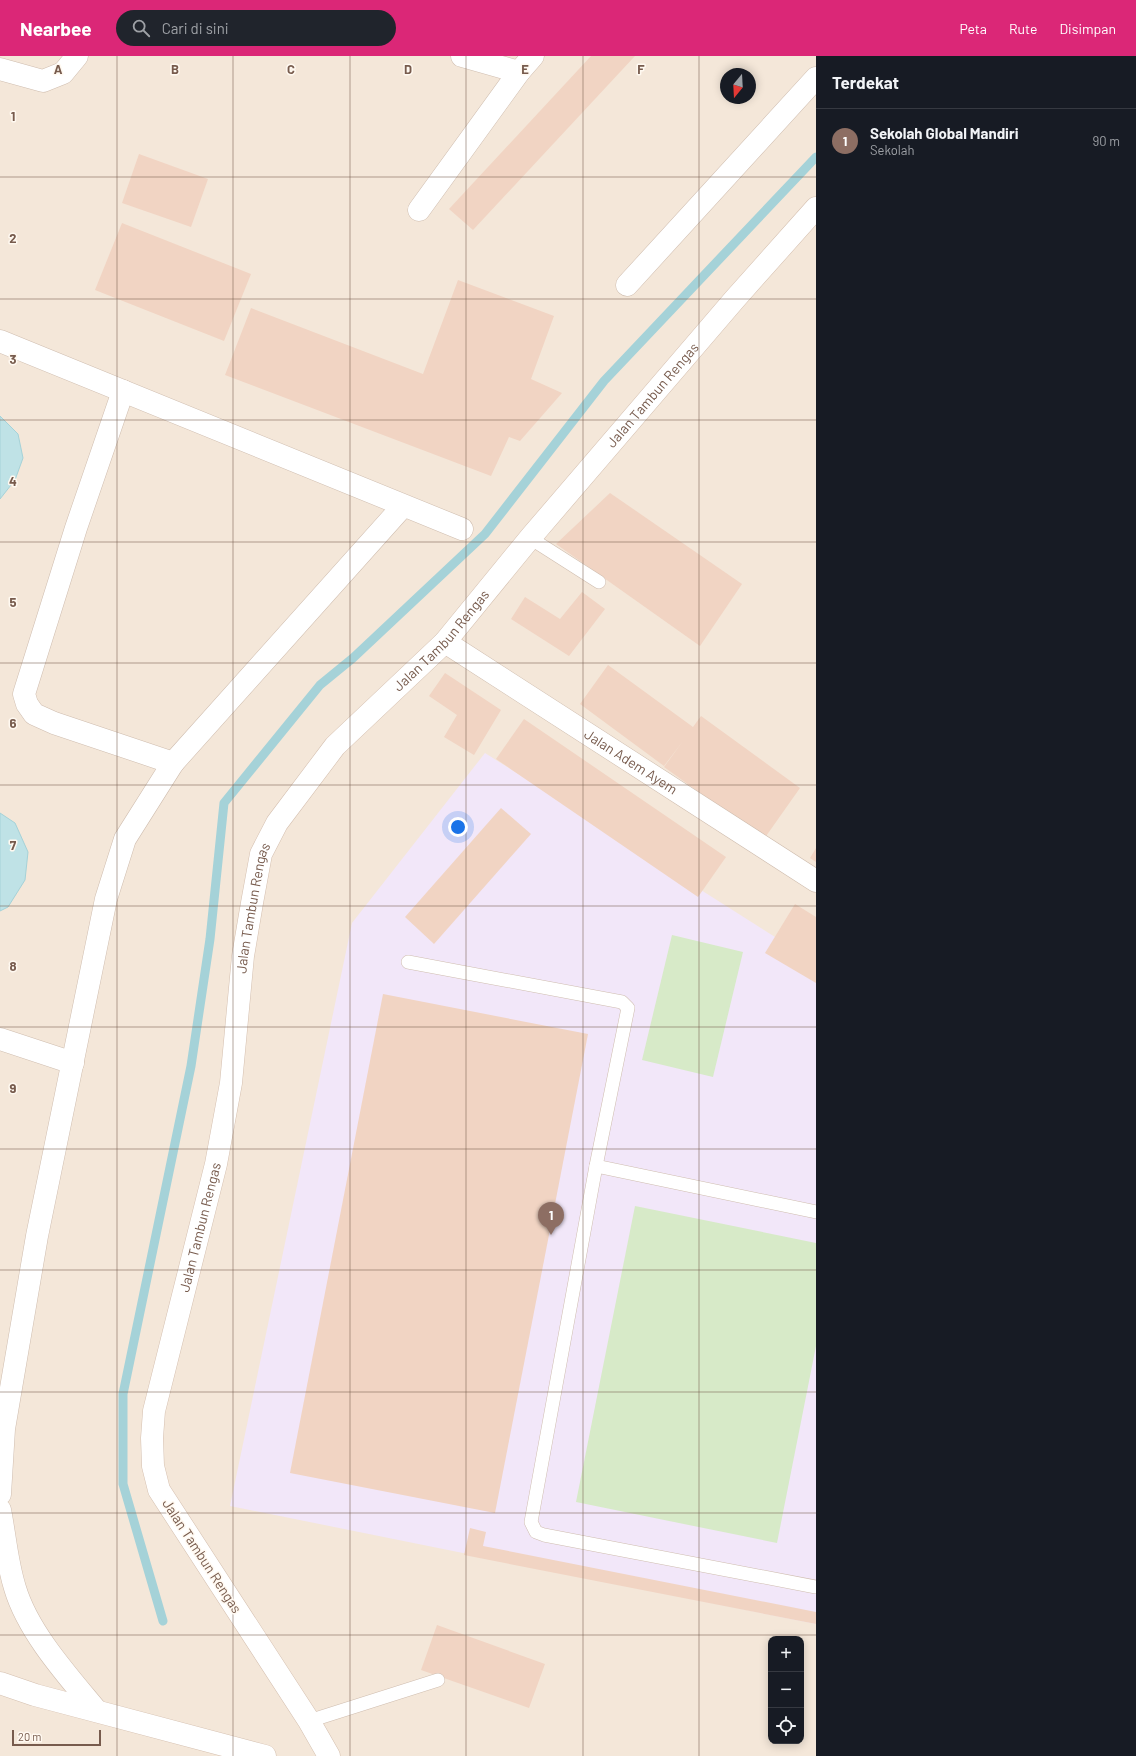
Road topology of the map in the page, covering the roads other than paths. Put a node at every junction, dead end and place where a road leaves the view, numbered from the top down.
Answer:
1 (77, 56) edge
2 (462, 56) edge
3 (534, 56) edge
4 (0, 69) edge
5 (519, 72) junction
6 (816, 78) edge
7 (816, 208) edge
8 (419, 210) dead end
9 (628, 285) dead end
10 (0, 341) edge
11 (123, 391) junction
12 (403, 506) junction
13 (462, 529) dead end
14 (530, 538) junction
15 (599, 582) dead end
16 (445, 642) junction
17 (173, 763) junction
18 (816, 881) edge
19 (408, 962) dead end
20 (0, 1039) edge
21 (73, 1063) junction
22 (596, 1166) junction
23 (816, 1212) edge
24 (0, 1494) edge
25 (0, 1510) edge
26 (816, 1586) edge
27 (438, 1680) dead end
28 (0, 1683) edge
29 (96, 1710) junction
30 (309, 1721) junction
31 (265, 1756) edge
32 (329, 1756) edge

1 - 4 street
2 - 5 street
3 - 5 street
5 - 8 street
6 - 9 street
7 - 14 street, Jalan Tambun Rengas
10 - 11 street
11 - 12 street
11 - 17 street
12 - 13 street
12 - 17 street
14 - 15 lane
14 - 16 street, Jalan Tambun Rengas
16 - 18 street, Jalan Adem Ayem
16 - 30 street, Jalan Tambun Rengas
17 - 21 street
19 - 22 lane
20 - 21 street
21 - 24 street
22 - 23 lane
22 - 26 lane
25 - 29 street
27 - 30 lane
28 - 29 street
29 - 31 street
30 - 32 street, Jalan Tambun Rengas

